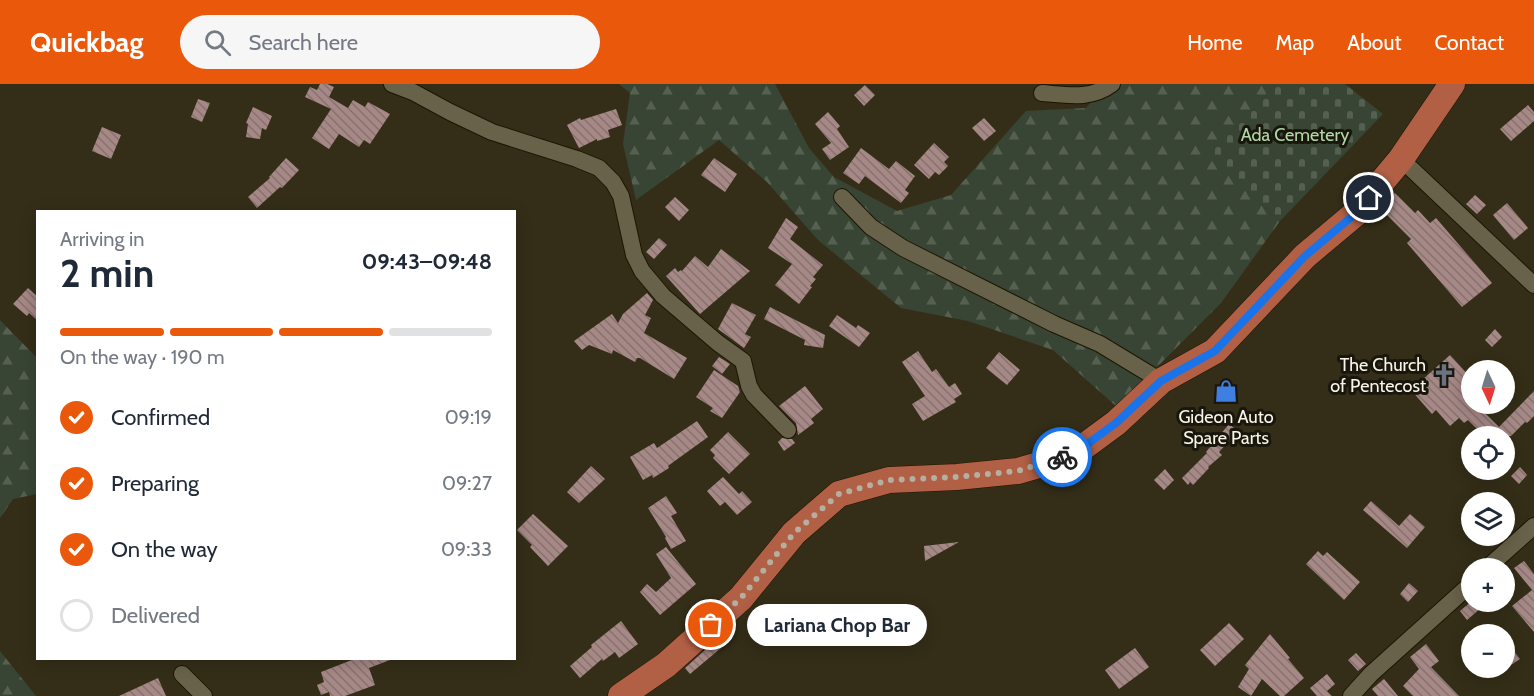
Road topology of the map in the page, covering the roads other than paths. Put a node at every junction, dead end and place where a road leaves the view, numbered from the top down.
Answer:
1 (392, 84) edge
2 (1112, 84) edge
3 (1452, 84) edge
4 (1042, 93) dead end
5 (1401, 159) junction
6 (842, 197) dead end
7 (1534, 285) edge
8 (1161, 381) junction
9 (788, 430) dead end
10 (1534, 526) edge
11 (1498, 558) edge
12 (1461, 593) edge
13 (182, 674) dead end
14 (204, 696) edge
15 (621, 696) edge
16 (1351, 696) edge

1 - 9 street
2 - 4 street
3 - 5 main road
5 - 7 street
5 - 8 main road
6 - 8 street
8 - 15 main road
10 - 11 street
12 - 16 street
13 - 14 street

